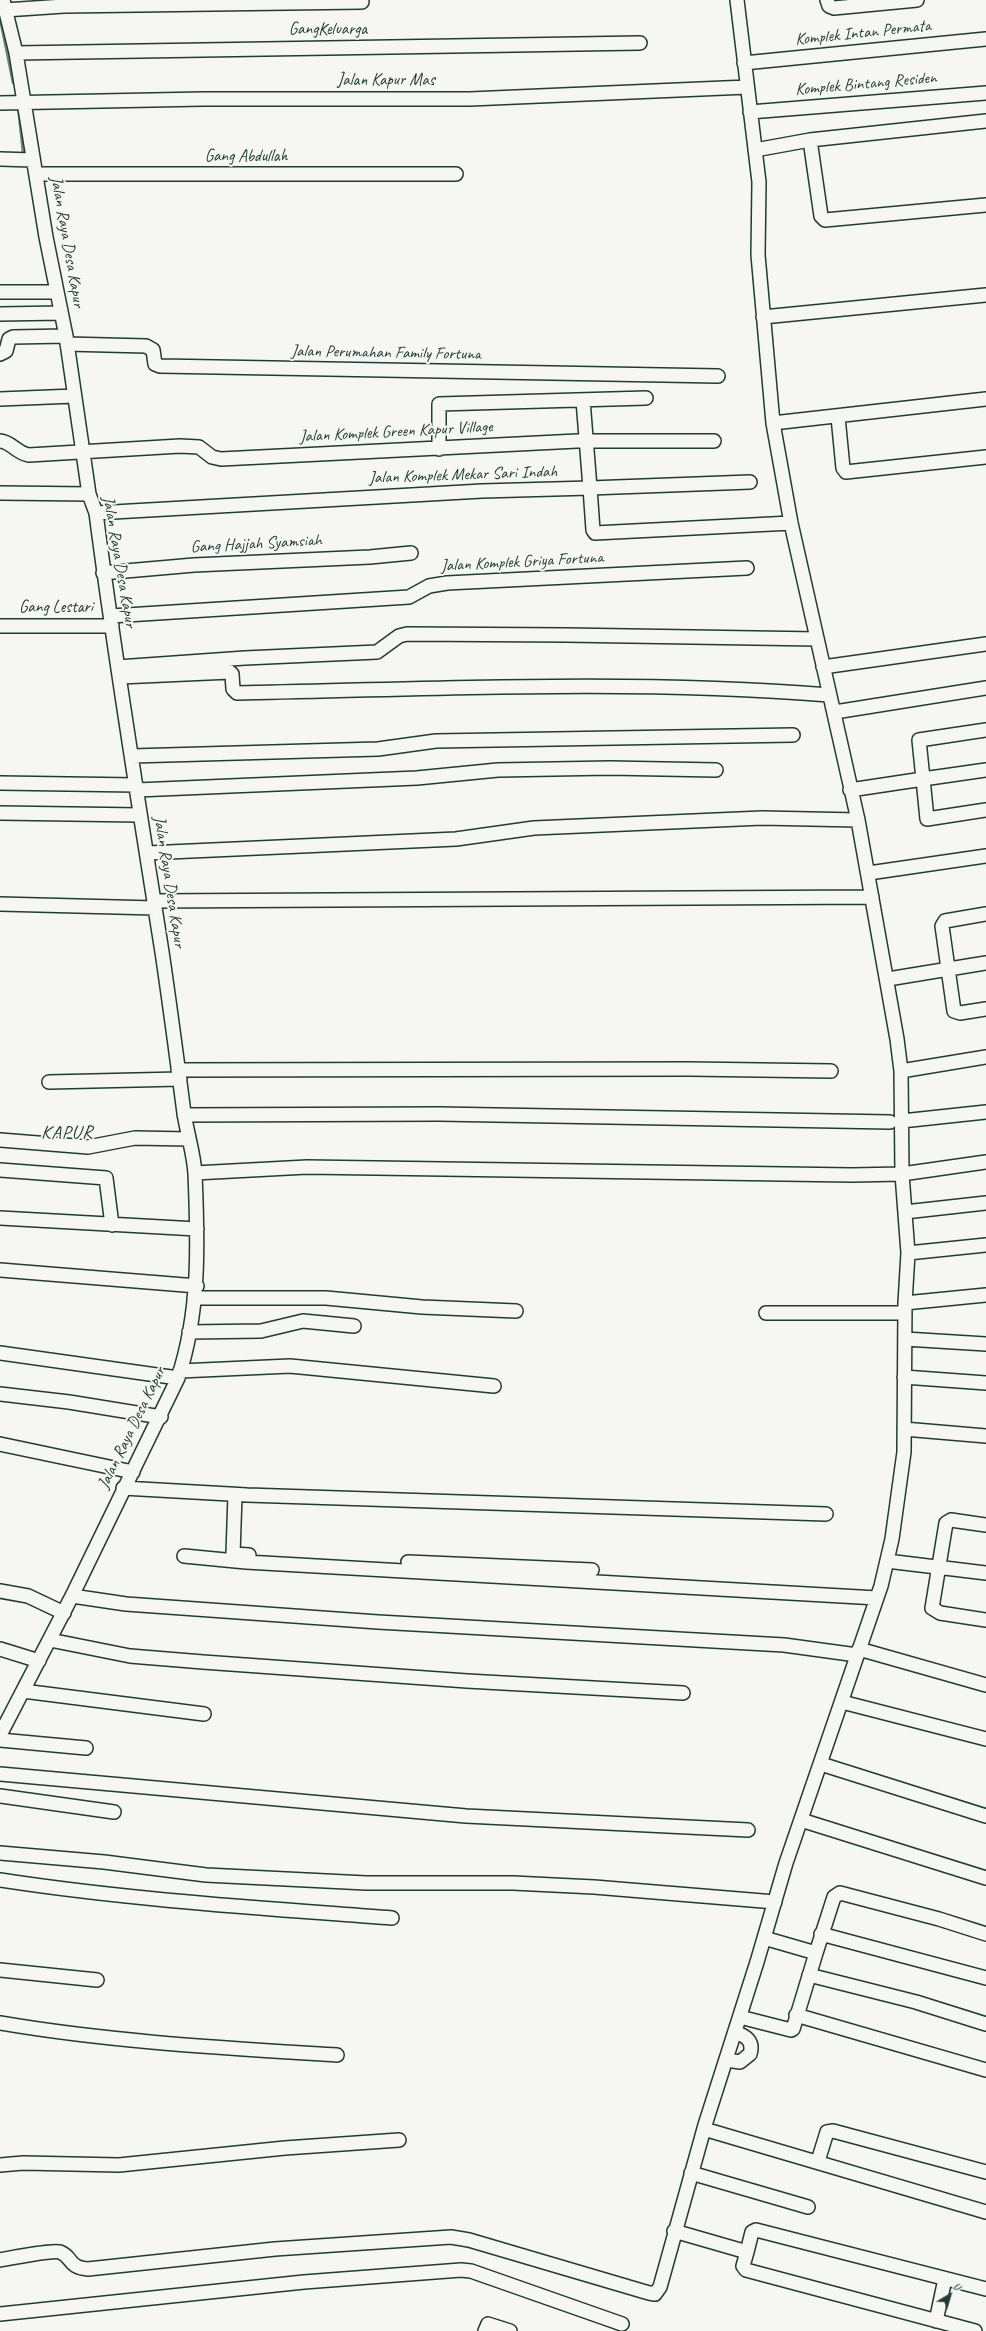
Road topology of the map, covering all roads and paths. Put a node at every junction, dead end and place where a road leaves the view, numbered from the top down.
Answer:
1 (737, 0) edge
2 (827, 0) edge
3 (917, 0) edge
4 (362, 2) dead end
5 (4, 5) edge
6 (986, 40) edge
7 (640, 43) dead end
8 (16, 53) junction
9 (744, 63) junction
10 (747, 87) junction
11 (986, 93) edge
12 (0, 103) edge
13 (24, 103) junction
14 (750, 112) junction
15 (986, 121) edge
16 (810, 140) junction
17 (755, 150) junction
18 (0, 159) edge
19 (33, 160) junction
20 (36, 174) junction
21 (456, 174) dead end
22 (986, 204) edge
23 (0, 292) edge
24 (57, 292) junction
25 (986, 295) edge
26 (61, 313) junction
27 (0, 314) edge
28 (763, 317) junction
29 (67, 340) junction
30 (0, 354) edge
31 (718, 376) dead end
32 (74, 396) junction
33 (646, 398) dead end
34 (0, 399) edge
35 (986, 399) edge
36 (583, 400) junction
37 (838, 418) junction
38 (773, 424) junction
39 (0, 441) edge
40 (714, 441) dead end
41 (585, 442) junction
42 (439, 449) junction
43 (83, 452) junction
44 (986, 457) edge
45 (750, 482) dead end
46 (590, 488) junction
47 (0, 493) edge
48 (90, 494) junction
49 (96, 513) junction
50 (791, 523) junction
51 (411, 553) dead end
52 (748, 568) dead end
53 (103, 573) junction
54 (111, 621) junction
55 (0, 626) edge
56 (817, 640) junction
57 (986, 644) edge
58 (823, 667) junction
59 (119, 672) junction
60 (986, 688) edge
61 (829, 694) junction
62 (835, 712) junction
63 (986, 730) edge
64 (793, 735) dead end
65 (132, 756) junction
66 (716, 770) dead end
67 (986, 770) edge
68 (923, 779) junction
69 (0, 783) edge
70 (136, 788) junction
71 (850, 790) junction
72 (986, 810) edge
73 (0, 813) edge
74 (140, 814) junction
75 (858, 820) junction
76 (147, 853) junction
77 (986, 856) edge
78 (869, 873) junction
79 (872, 896) junction
80 (0, 904) edge
81 (155, 904) junction
82 (986, 914) edge
83 (986, 964) edge
84 (948, 969) junction
85 (888, 979) junction
86 (986, 1009) edge
87 (986, 1057) edge
88 (831, 1071) dead end
89 (901, 1071) junction
90 (179, 1074) junction
91 (49, 1082) dead end
92 (986, 1112) edge
93 (184, 1115) junction
94 (896, 1122) junction
95 (189, 1139) junction
96 (0, 1140) edge
97 (986, 1162) edge
98 (0, 1170) edge
99 (195, 1173) junction
100 (902, 1174) junction
101 (986, 1203) edge
102 (905, 1212) junction
103 (0, 1218) edge
104 (112, 1225) junction
105 (197, 1229) junction
106 (986, 1245) edge
107 (908, 1253) junction
108 (0, 1270) edge
109 (196, 1292) junction
110 (986, 1295) edge
111 (905, 1308) junction
112 (516, 1311) dead end
113 (766, 1312) dead end
114 (354, 1326) dead end
115 (190, 1332) junction
116 (905, 1339) junction
117 (986, 1344) edge
118 (0, 1354) edge
119 (179, 1374) junction
120 (904, 1377) junction
121 (986, 1383) edge
122 (494, 1386) dead end
123 (0, 1394) edge
124 (160, 1417) junction
125 (904, 1429) junction
126 (986, 1436) edge
127 (0, 1444) edge
128 (133, 1472) junction
129 (123, 1488) junction
130 (235, 1494) junction
131 (826, 1514) dead end
132 (986, 1525) edge
133 (184, 1556) dead end
134 (887, 1562) junction
135 (940, 1567) junction
136 (592, 1570) dead end
137 (986, 1573) edge
138 (0, 1591) edge
139 (72, 1596) junction
140 (877, 1598) junction
141 (64, 1613) junction
142 (986, 1620) edge
143 (50, 1640) junction
144 (0, 1649) edge
145 (858, 1652) junction
146 (39, 1661) junction
147 (986, 1685) edge
148 (23, 1691) junction
149 (683, 1693) dead end
150 (842, 1702) junction
151 (204, 1714) dead end
152 (0, 1735) edge
153 (986, 1739) edge
154 (0, 1740) edge
155 (86, 1748) dead end
156 (821, 1764) junction
157 (0, 1774) edge
158 (0, 1796) edge
159 (114, 1812) dead end
160 (986, 1816) edge
161 (801, 1820) junction
162 (748, 1830) dead end
163 (0, 1853) edge
164 (986, 1878) edge
165 (0, 1880) edge
166 (775, 1902) junction
167 (392, 1918) dead end
168 (821, 1934) junction
169 (986, 1934) edge
170 (764, 1938) junction
171 (816, 1953) junction
172 (0, 1970) edge
173 (809, 1975) junction
174 (986, 1978) edge
175 (97, 1980) dead end
176 (796, 2015) junction
177 (740, 2017) junction
178 (0, 2023) edge
179 (986, 2024) edge
180 (735, 2032) junction
181 (338, 2055) dead end
182 (726, 2060) junction
183 (986, 2070) edge
184 (704, 2129) junction
185 (399, 2140) dead end
186 (818, 2161) junction
187 (0, 2165) edge
188 (986, 2172) edge
189 (691, 2173) junction
190 (808, 2207) dead end
191 (986, 2212) edge
192 (674, 2232) junction
193 (747, 2252) junction
194 (0, 2260) edge
195 (944, 2279) junction
196 (986, 2289) edge
197 (0, 2314) edge
198 (936, 2321) junction
199 (622, 2324) dead end
200 (486, 2331) edge
201 (510, 2331) edge
202 (975, 2331) edge

1 - 9 street
2 - 3 street
4 - 5 street
5 - 8 street, Jalan Raya Desa Kapur
6 - 9 street, Komplek Intan Permata
7 - 8 street, GangKeluarga
8 - 13 street, Jalan Raya Desa Kapur
9 - 10 street
10 - 13 street, Jalan Kapur Mas
10 - 14 street
11 - 14 street, Komplek Bintang Residen
12 - 13 street, Jalan Kapur Mas
13 - 19 street, Jalan Raya Desa Kapur
14 - 17 street
15 - 16 street
16 - 17 street
16 - 22 street
17 - 28 street
18 - 19 street
19 - 20 street, Jalan Raya Desa Kapur
20 - 21 street, Gang Abdullah
20 - 24 street, Jalan Raya Desa Kapur
23 - 24 street
24 - 26 street, Jalan Raya Desa Kapur
25 - 28 street
26 - 27 street
26 - 29 street, Jalan Raya Desa Kapur
28 - 38 street
29 - 30 street
29 - 31 street, Jalan Perumahan Family Fortuna
29 - 32 street, Jalan Raya Desa Kapur
32 - 34 street
32 - 43 street, Jalan Raya Desa Kapur
33 - 36 street
35 - 37 street
36 - 41 street
36 - 42 street
37 - 38 street
37 - 44 street
38 - 50 street
39 - 43 street, Jalan Komplek Green Kapur Village
40 - 41 street, Jalan Komplek Green Kapur Village
41 - 42 street, Jalan Komplek Green Kapur Village
41 - 46 street
42 - 43 street, Jalan Komplek Green Kapur Village
43 - 48 street, Jalan Raya Desa Kapur
45 - 46 street, Jalan Komplek Mekar Sari Indah
46 - 49 street, Jalan Komplek Mekar Sari Indah
46 - 50 street
47 - 48 street
48 - 49 street, Jalan Raya Desa Kapur
49 - 53 street, Jalan Raya Desa Kapur
50 - 56 street
51 - 53 street, Gang Hajjah Syamsiah
52 - 54 street, Jalan Komplek Griya Fortuna
53 - 54 street, Jalan Raya Desa Kapur
54 - 55 street, Gang Lestari
54 - 59 street, Jalan Raya Desa Kapur
56 - 58 street
56 - 59 street
57 - 58 street
58 - 61 street
59 - 61 street
59 - 65 street, Jalan Raya Desa Kapur
60 - 62 street
61 - 62 street
62 - 71 street
63 - 68 street
64 - 65 street
65 - 70 street, Jalan Raya Desa Kapur
66 - 70 street
67 - 68 street
68 - 71 street
68 - 72 street
69 - 70 street
70 - 74 street, Jalan Raya Desa Kapur
71 - 75 street
73 - 74 street
74 - 76 street, Jalan Raya Desa Kapur
75 - 76 street
75 - 78 street
76 - 81 street, Jalan Raya Desa Kapur
77 - 78 street
78 - 79 street
79 - 81 street
79 - 85 street
80 - 81 street
81 - 90 street, Jalan Raya Desa Kapur
82 - 84 street
83 - 84 street
84 - 85 street
84 - 86 street
85 - 89 street
87 - 89 street
88 - 90 street
89 - 94 street
90 - 91 street
90 - 93 street, Jalan Raya Desa Kapur
92 - 94 street
93 - 94 street
93 - 95 street, Jalan Raya Desa Kapur
94 - 100 street
95 - 96 street
95 - 99 street, Jalan Raya Desa Kapur
97 - 100 street
98 - 104 street
99 - 100 street
99 - 105 street, Jalan Raya Desa Kapur
100 - 102 street
101 - 102 street
102 - 107 street
103 - 104 street
104 - 105 street
105 - 109 street, Jalan Raya Desa Kapur
106 - 107 street
107 - 111 street
108 - 109 street
109 - 112 street
109 - 115 street, Jalan Raya Desa Kapur
110 - 111 street
111 - 113 street
111 - 116 street
114 - 115 street
115 - 119 street, Jalan Raya Desa Kapur
116 - 117 street
116 - 120 street
118 - 119 street
119 - 122 street
119 - 124 street, Jalan Raya Desa Kapur
120 - 121 street
120 - 125 street
123 - 124 street
124 - 128 street, Jalan Raya Desa Kapur
125 - 126 street
125 - 134 street
127 - 128 street
128 - 129 street, Jalan Raya Desa Kapur
129 - 130 street
129 - 139 street, Jalan Raya Desa Kapur
130 - 131 street
130 - 136 street
132 - 135 street
133 - 140 street
134 - 135 street
134 - 140 street
135 - 137 street
135 - 142 street
138 - 141 street
139 - 141 street, Jalan Raya Desa Kapur
139 - 145 street
140 - 145 street
141 - 143 street, Jalan Raya Desa Kapur
143 - 146 street, Jalan Raya Desa Kapur
143 - 149 street
144 - 146 street
145 - 147 street
145 - 150 street
146 - 148 street, Jalan Raya Desa Kapur
148 - 151 street
148 - 152 street, Jalan Raya Desa Kapur
150 - 153 street
150 - 156 street
154 - 155 street
156 - 160 street
156 - 161 street
157 - 162 street
158 - 159 street
161 - 164 street
161 - 166 street
163 - 166 street
165 - 167 street
166 - 170 street
168 - 169 street
168 - 171 street
168 - 174 street
170 - 171 street
170 - 177 street
171 - 173 street
172 - 175 street
173 - 176 street
173 - 179 street
176 - 177 street
176 - 183 street
177 - 180 street
178 - 181 street
180 - 182 street
180 - 182 street
182 - 184 street
184 - 186 street
184 - 189 street
185 - 187 street
186 - 188 street
186 - 191 street
189 - 190 street
189 - 192 street
192 - 193 street
192 - 194 street
193 - 195 street
193 - 198 street
195 - 196 street
195 - 198 street
197 - 199 street
198 - 202 street
200 - 201 street

